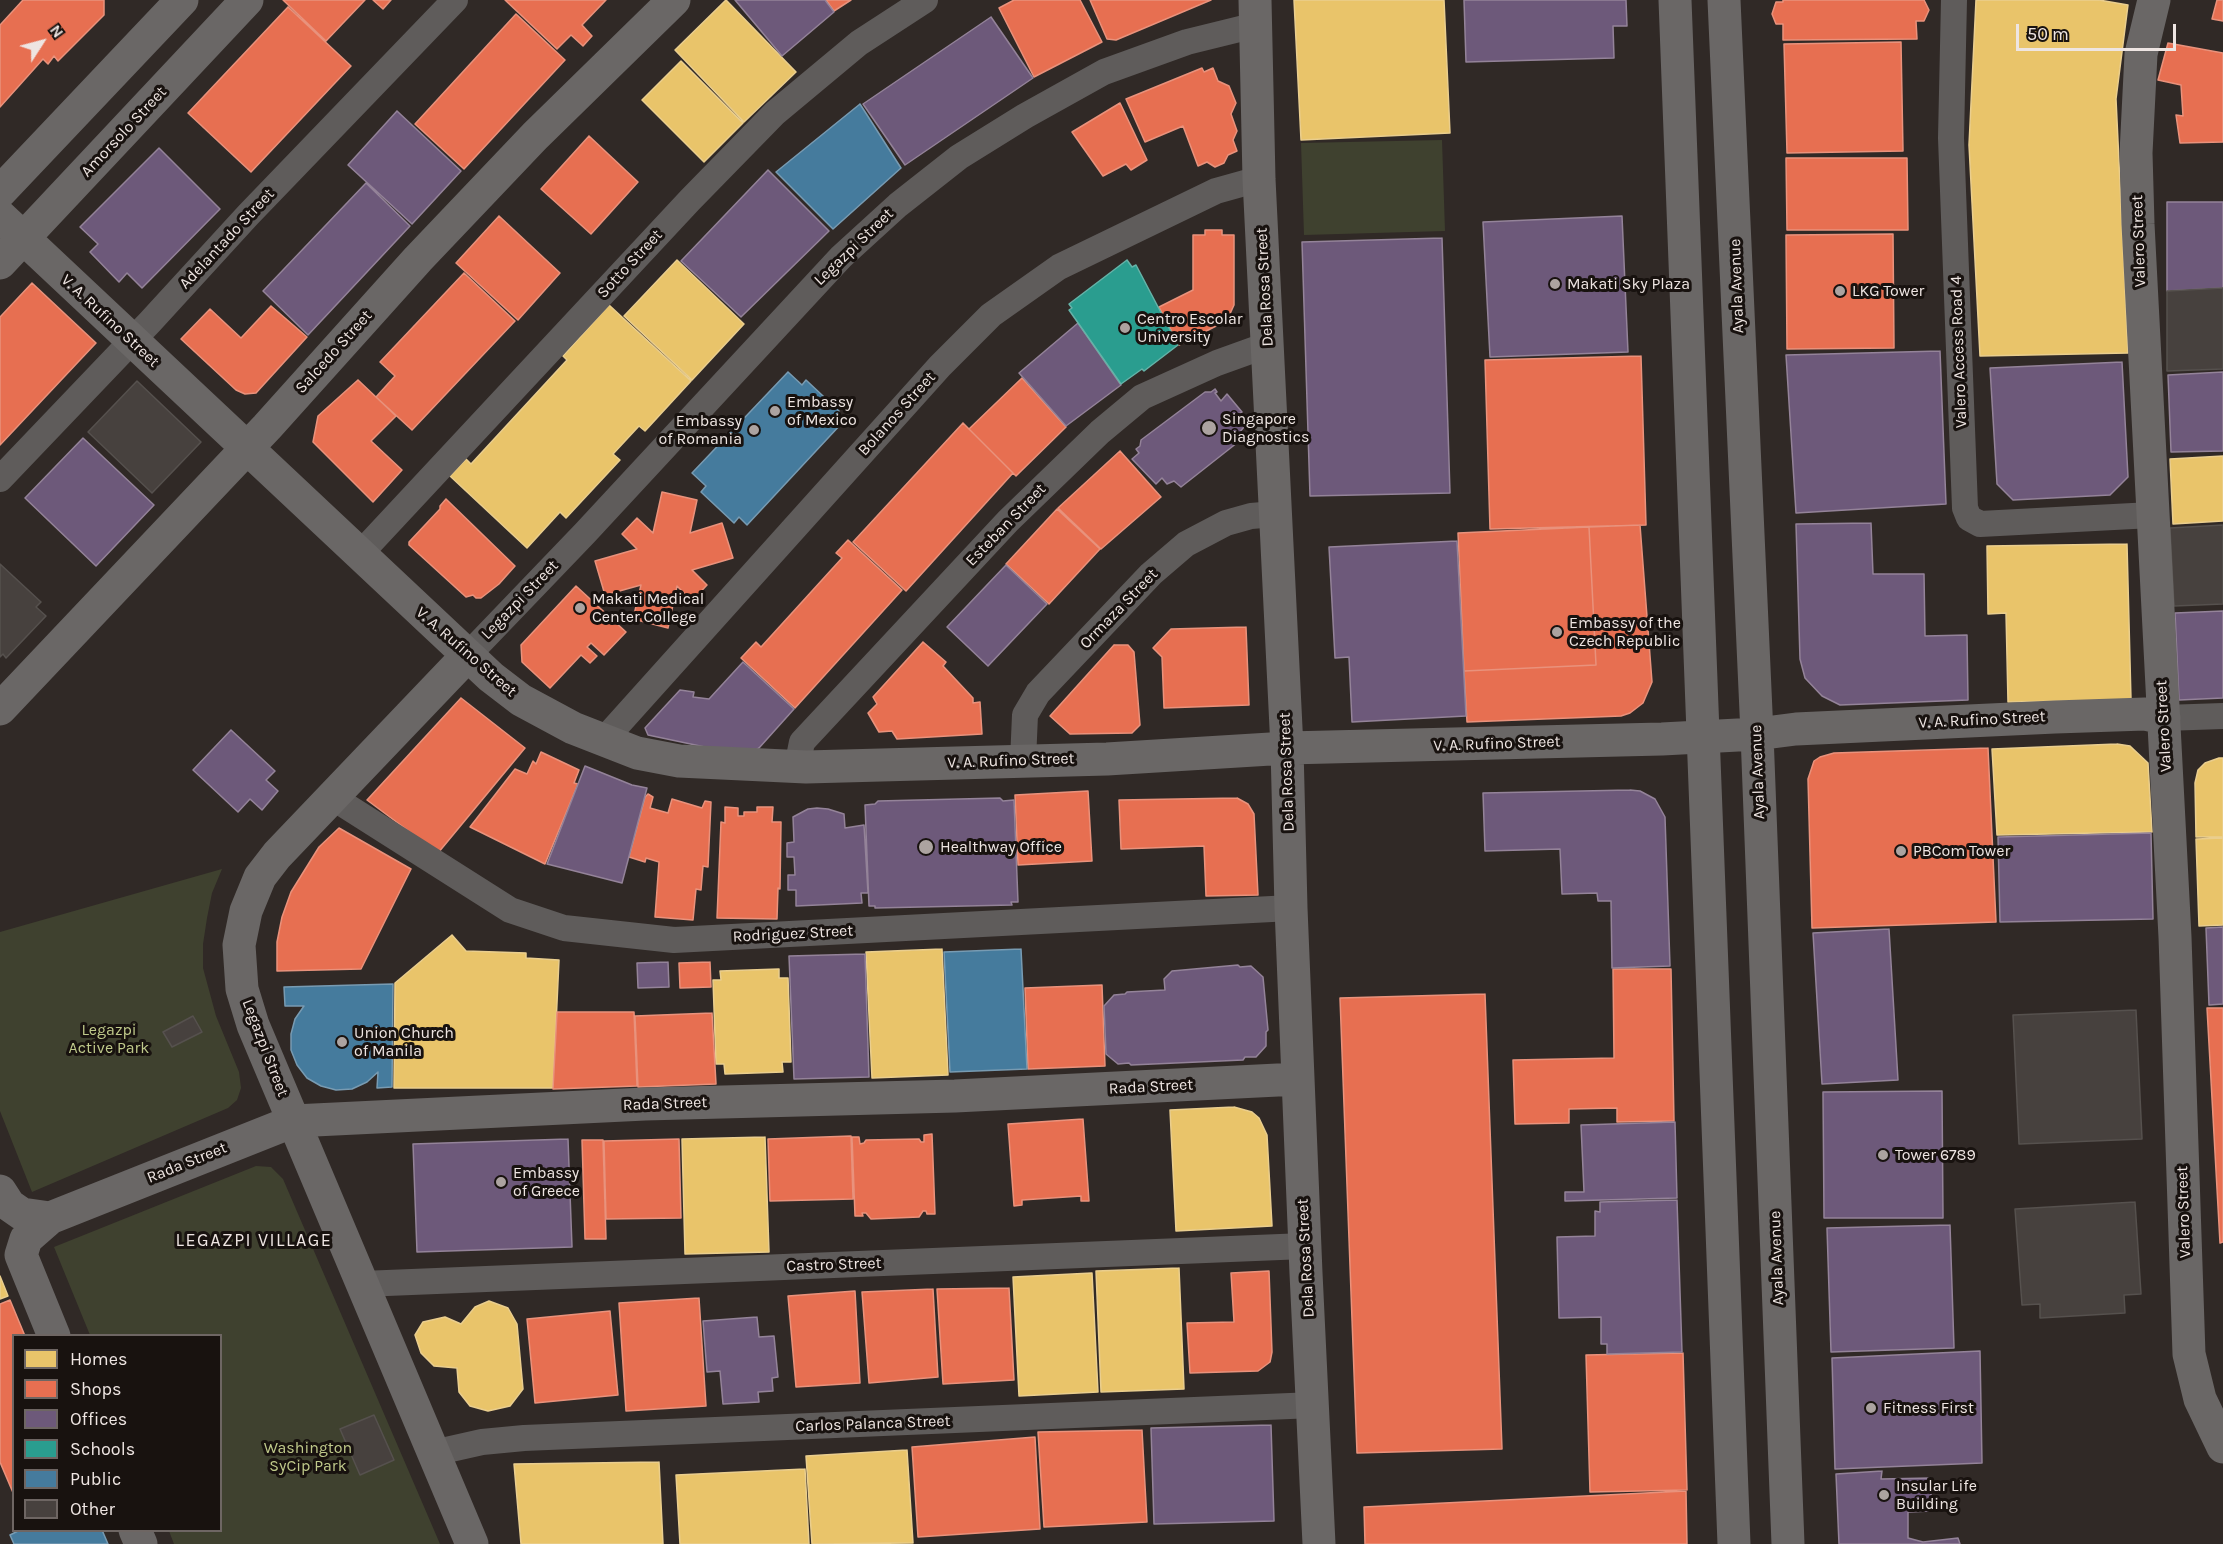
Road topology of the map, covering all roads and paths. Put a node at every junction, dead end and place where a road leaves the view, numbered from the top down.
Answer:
1 (182, 0) edge
2 (248, 0) edge
3 (455, 0) edge
4 (674, 0) edge
5 (925, 0) edge
6 (1675, 0) edge
7 (1724, 0) edge
8 (1954, 0) edge
9 (2154, 0) edge
10 (1255, 12) edge
11 (1259, 179) junction
12 (0, 192) edge
13 (0, 216) edge
14 (23, 239) junction
15 (0, 262) edge
16 (131, 341) junction
17 (1268, 345) junction
18 (246, 448) junction
19 (0, 480) edge
20 (1275, 514) junction
21 (2152, 515) junction
22 (359, 555) junction
23 (467, 656) junction
24 (0, 709) edge
25 (2223, 716) edge
26 (2164, 718) junction
27 (1757, 734) junction
28 (1703, 737) junction
29 (603, 741) junction
30 (1287, 748) junction
31 (1023, 761) junction
32 (797, 767) junction
33 (332, 797) junction
34 (1291, 908) junction
35 (1298, 1079) junction
36 (294, 1121) junction
37 (0, 1191) edge
38 (50, 1218) junction
39 (1305, 1246) junction
40 (362, 1284) junction
41 (54, 1334) edge
42 (1314, 1405) junction
43 (2223, 1447) edge
44 (433, 1453) junction
45 (472, 1544) edge
46 (1319, 1544) edge
47 (1734, 1544) edge
48 (1788, 1544) edge

1 - 12 street
2 - 14 street, Amorsolo Street
3 - 16 street, Adelantado Street
4 - 18 street, Salcedo Street
5 - 22 street, Sotto Street
6 - 28 street
7 - 27 street, Ayala Avenue
8 - 21 street, Valero Access Road 4
9 - 21 street, Valero Street
10 - 11 street, Dela Rosa Street
10 - 23 street, Legazpi Street
11 - 17 street, Dela Rosa Street
11 - 29 street, Bolanos Street
13 - 14 street, V. A. Rufino Street
14 - 15 street, Amorsolo Street
14 - 16 street, V. A. Rufino Street
16 - 18 street, V. A. Rufino Street
16 - 19 street, Adelantado Street
17 - 20 street, Dela Rosa Street
17 - 32 street, Esteban Street
18 - 22 street, V. A. Rufino Street
18 - 24 street, Salcedo Street
20 - 30 street, Dela Rosa Street
20 - 31 street, Ormaza Street
21 - 26 street, Valero Street
22 - 23 street, V. A. Rufino Street
23 - 29 street, V. A. Rufino Street
23 - 33 street, Legazpi Street
25 - 26 street, V. A. Rufino Street
26 - 27 street, V. A. Rufino Street
26 - 43 street, Valero Street
27 - 28 street, V. A. Rufino Street
27 - 48 street, Ayala Avenue
28 - 30 street, V. A. Rufino Street
28 - 47 street
29 - 32 street, V. A. Rufino Street
30 - 31 street, V. A. Rufino Street
30 - 34 street, Dela Rosa Street
31 - 32 street, V. A. Rufino Street
33 - 34 street, Rodriguez Street
33 - 36 street, Legazpi Street
34 - 35 street, Dela Rosa Street
35 - 36 street, Rada Street
35 - 39 street, Dela Rosa Street
36 - 38 street, Rada Street
36 - 40 street, Legazpi Street
37 - 38 street
38 - 41 street
39 - 40 street, Castro Street
39 - 42 street, Dela Rosa Street
40 - 44 street, Legazpi Street
42 - 44 street, Carlos Palanca Street
42 - 46 street, Dela Rosa Street
44 - 45 street, Legazpi Street

